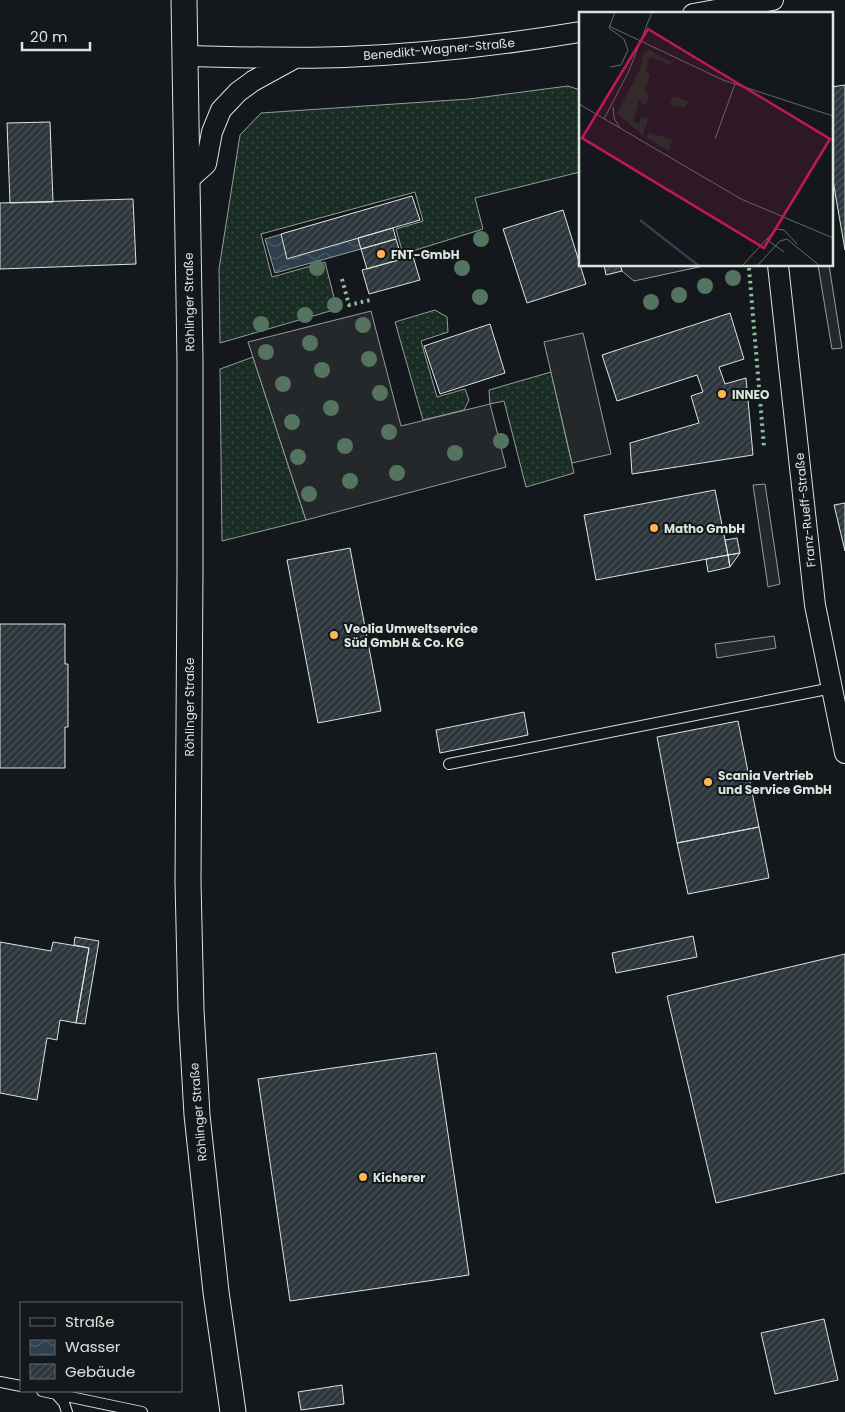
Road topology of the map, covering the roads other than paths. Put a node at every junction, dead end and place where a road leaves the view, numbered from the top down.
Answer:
1 (184, 0) edge
2 (762, 4) edge
3 (708, 12) edge
4 (579, 32) edge
5 (185, 56) junction
6 (297, 57) junction
7 (188, 180) junction
8 (778, 266) edge
9 (832, 688) junction
10 (845, 752) edge
11 (449, 764) dead end
12 (0, 1382) edge
13 (20, 1386) edge
14 (47, 1392) edge
15 (56, 1394) junction
16 (67, 1412) edge
17 (142, 1412) edge
18 (234, 1412) edge

1 - 5 street, Röhlinger Straße
2 - 3 street
4 - 6 street, Benedikt-Wagner-Straße
5 - 6 street, Benedikt-Wagner-Straße
5 - 7 street, Röhlinger Straße
6 - 7 street, Benedikt-Wagner-Straße
7 - 18 street, Röhlinger Straße
8 - 9 street, Franz-Rueff-Straße
9 - 10 street, Franz-Rueff-Straße
9 - 11 lane
12 - 13 lane
14 - 15 lane
15 - 16 lane
15 - 17 lane

